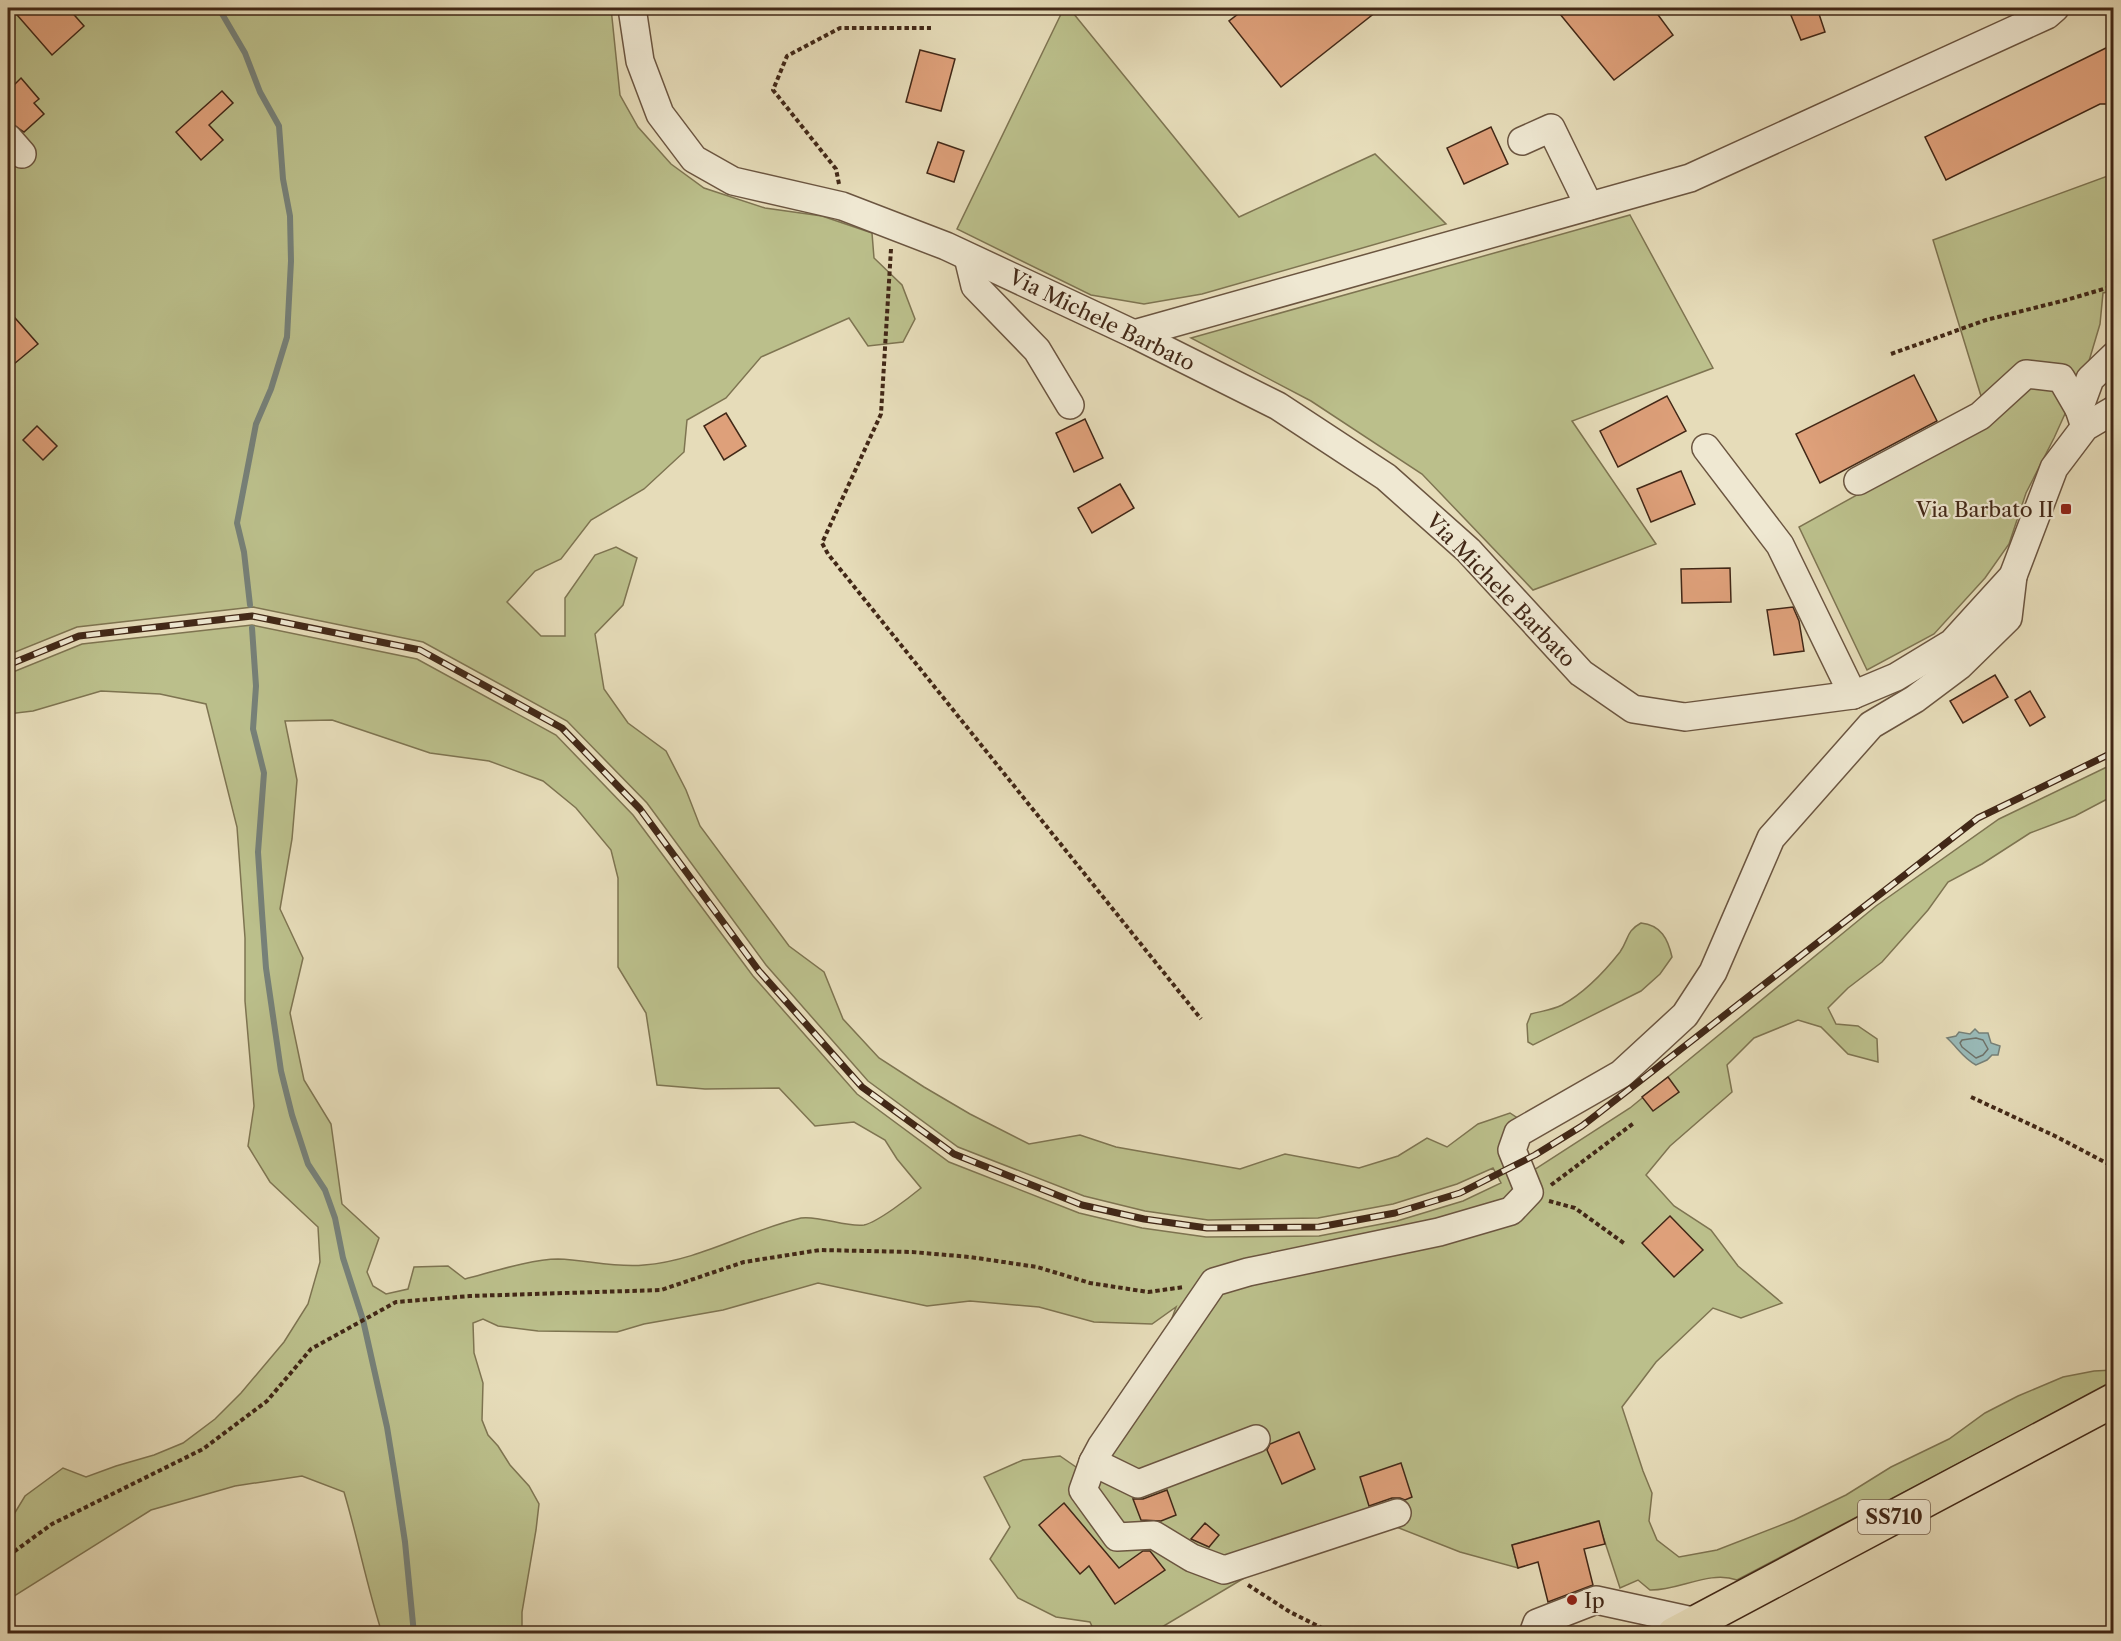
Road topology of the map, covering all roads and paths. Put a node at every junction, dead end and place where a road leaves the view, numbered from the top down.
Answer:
1 (632, 8) edge
2 (2055, 8) edge
3 (931, 28) dead end
4 (1522, 141) dead end
5 (842, 206) junction
6 (1589, 206) junction
7 (892, 224) junction
8 (968, 257) junction
9 (2114, 286) edge
10 (1134, 334) junction
11 (1891, 354) dead end
12 (2114, 356) edge
13 (1070, 405) dead end
14 (2114, 410) edge
15 (2082, 418) junction
16 (2114, 427) edge
17 (1706, 448) dead end
18 (1858, 481) dead end
19 (2013, 576) junction
20 (1854, 695) junction
21 (1202, 1019) dead end
22 (1971, 1097) dead end
23 (1634, 1123) dead end
24 (2114, 1167) edge
25 (1529, 1192) junction
26 (1625, 1244) dead end
27 (1214, 1282) junction
28 (2114, 1400) edge
29 (1256, 1438) dead end
30 (1093, 1462) junction
31 (1397, 1513) dead end
32 (8, 1556) edge
33 (1224, 1570) junction
34 (1685, 1628) edge
35 (1334, 1634) edge
36 (1533, 1634) edge

1 - 5 street, Via Michele Barbato
2 - 6 street
3 - 5 path
4 - 6 street
5 - 7 street, Via Michele Barbato
6 - 10 street
7 - 8 street, Via Michele Barbato
7 - 21 path
8 - 10 street, Via Michele Barbato
8 - 13 street
9 - 11 path
10 - 20 street, Via Michele Barbato
12 - 15 street
14 - 15 street
15 - 16 street
15 - 18 street
15 - 19 street, Via Michele Barbato
17 - 20 street
19 - 20 street, Via Michele Barbato
19 - 25 street
22 - 24 path
23 - 25 path
25 - 26 path
25 - 27 street
27 - 30 street
27 - 32 path
28 - 34 main road, SS710
29 - 30 street
30 - 33 street
31 - 33 street
33 - 35 path
34 - 36 street

